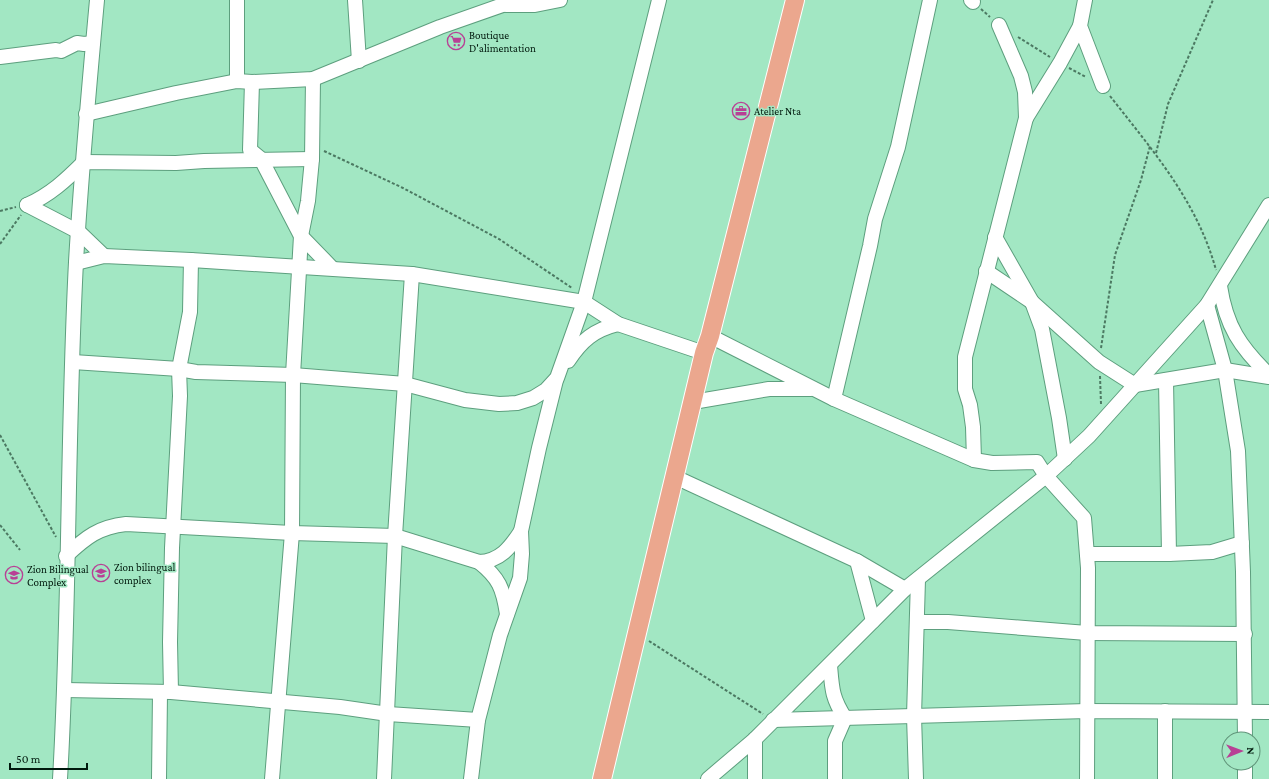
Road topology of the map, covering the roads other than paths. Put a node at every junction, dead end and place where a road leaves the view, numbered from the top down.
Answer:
1 (97, 0) edge
2 (238, 0) edge
3 (355, 0) edge
4 (517, 0) edge
5 (560, 0) edge
6 (659, 0) edge
7 (795, 0) edge
8 (930, 0) edge
9 (1085, 0) edge
10 (504, 5) junction
11 (999, 25) road end
12 (1080, 26) junction
13 (93, 43) junction
14 (0, 57) edge
15 (358, 61) junction
16 (313, 79) junction
17 (237, 81) junction
18 (252, 82) junction
19 (1103, 86) road end
20 (86, 114) junction
21 (1026, 118) junction
22 (312, 152) junction
23 (261, 159) junction
24 (84, 162) junction
25 (1269, 205) edge
26 (79, 232) junction
27 (301, 236) junction
28 (995, 237) junction
29 (104, 256) junction
30 (191, 260) junction
31 (76, 263) junction
32 (300, 267) junction
33 (332, 268) junction
34 (986, 271) junction
35 (412, 274) junction
36 (1220, 286) junction
37 (584, 302) junction
38 (1032, 302) junction
39 (1207, 305) junction
40 (618, 324) junction
41 (710, 336) junction
42 (704, 353) junction
43 (73, 362) junction
44 (179, 369) junction
45 (1225, 370) junction
46 (196, 372) junction
47 (293, 375) junction
48 (1269, 376) edge
49 (557, 378) junction
50 (1166, 380) junction
51 (405, 384) junction
52 (1135, 385) junction
53 (814, 389) junction
54 (180, 396) junction
55 (834, 399) junction
56 (693, 402) junction
57 (1065, 459) junction
58 (974, 460) junction
59 (1046, 476) junction
60 (675, 477) junction
61 (173, 526) junction
62 (521, 531) junction
63 (292, 533) junction
64 (395, 536) junction
65 (1242, 544) junction
66 (1087, 554) junction
67 (1169, 554) junction
68 (66, 556) junction
69 (857, 561) junction
70 (479, 562) junction
71 (918, 579) junction
72 (905, 589) junction
73 (507, 615) junction
74 (873, 620) junction
75 (917, 622) junction
76 (1087, 633) junction
77 (1245, 634) junction
78 (830, 666) junction
79 (65, 690) junction
80 (166, 692) junction
81 (279, 701) junction
82 (1087, 711) junction
83 (1165, 711) junction
84 (1245, 711) junction
85 (1269, 712) edge
86 (388, 714) junction
87 (914, 716) junction
88 (824, 718) junction
89 (845, 718) junction
90 (478, 720) junction
91 (773, 720) junction
92 (1245, 731) edge
93 (755, 739) junction
94 (835, 741) junction
95 (60, 779) edge
96 (159, 779) edge
97 (272, 779) edge
98 (384, 779) edge
99 (471, 779) edge
100 (602, 779) edge
101 (708, 779) edge
102 (755, 779) edge
103 (835, 779) edge
104 (916, 779) edge
105 (1087, 779) edge
106 (1165, 779) edge

1 - 13 street
2 - 17 street
3 - 15 street
4 - 10 street
5 - 10 street
6 - 37 street
7 - 41 main road
8 - 55 street
9 - 12 street
10 - 15 street
11 - 21 street
12 - 19 street
12 - 21 street
13 - 14 street
13 - 20 street
15 - 16 street
16 - 18 street
16 - 22 street
17 - 18 street
17 - 20 street
18 - 23 street
20 - 24 street
21 - 28 street
22 - 23 street
22 - 27 street
23 - 24 street
23 - 27 street
24 - 26 street
24 - 26 street
25 - 36 street
26 - 29 street
26 - 31 street
27 - 32 street
27 - 33 street
28 - 34 street
28 - 38 street
29 - 30 street
29 - 31 street
30 - 32 street
30 - 44 street
31 - 43 street
32 - 33 street
32 - 47 street
33 - 35 street
34 - 38 street
34 - 58 street
35 - 37 street
35 - 51 street
36 - 39 street
36 - 48 street
37 - 40 street
37 - 49 street
38 - 52 street
38 - 57 street
39 - 45 street
39 - 52 street
40 - 42 street
40 - 49 street
41 - 42 main road
41 - 53 street
42 - 56 main road
43 - 44 street
43 - 68 street
44 - 46 street
44 - 54 street
45 - 48 street
45 - 50 street
45 - 65 street
46 - 47 street
46 - 54 street
47 - 51 street
47 - 63 street
49 - 51 street
49 - 62 street
50 - 52 street
50 - 67 street
51 - 64 street
52 - 57 street
53 - 55 street
53 - 56 street
54 - 61 street
55 - 58 street
56 - 60 main road
57 - 59 street
58 - 59 street
59 - 66 street
59 - 71 street
60 - 69 street
60 - 100 main road
61 - 63 street
61 - 68 street
61 - 80 street
62 - 70 street
62 - 73 street
63 - 64 street
63 - 81 street
64 - 70 street
64 - 86 street
65 - 67 street
65 - 77 street
66 - 67 street
66 - 76 street
68 - 79 street
69 - 72 street
69 - 74 street
70 - 73 street
71 - 72 street
71 - 75 street
72 - 74 street
73 - 90 street
74 - 78 street
75 - 76 street
75 - 87 street
76 - 77 street
76 - 82 street
77 - 84 street
78 - 89 street
78 - 91 street
79 - 80 street
79 - 95 street
80 - 81 street
80 - 96 street
81 - 86 street
81 - 97 street
82 - 83 street
82 - 87 street
82 - 105 street
83 - 84 street
83 - 106 street
84 - 85 street
84 - 92 street
86 - 90 street
86 - 98 street
87 - 89 street
87 - 104 street
88 - 89 street
88 - 91 street
88 - 94 street
89 - 94 street
90 - 99 street
91 - 93 street
93 - 101 street
93 - 102 street
94 - 103 street

